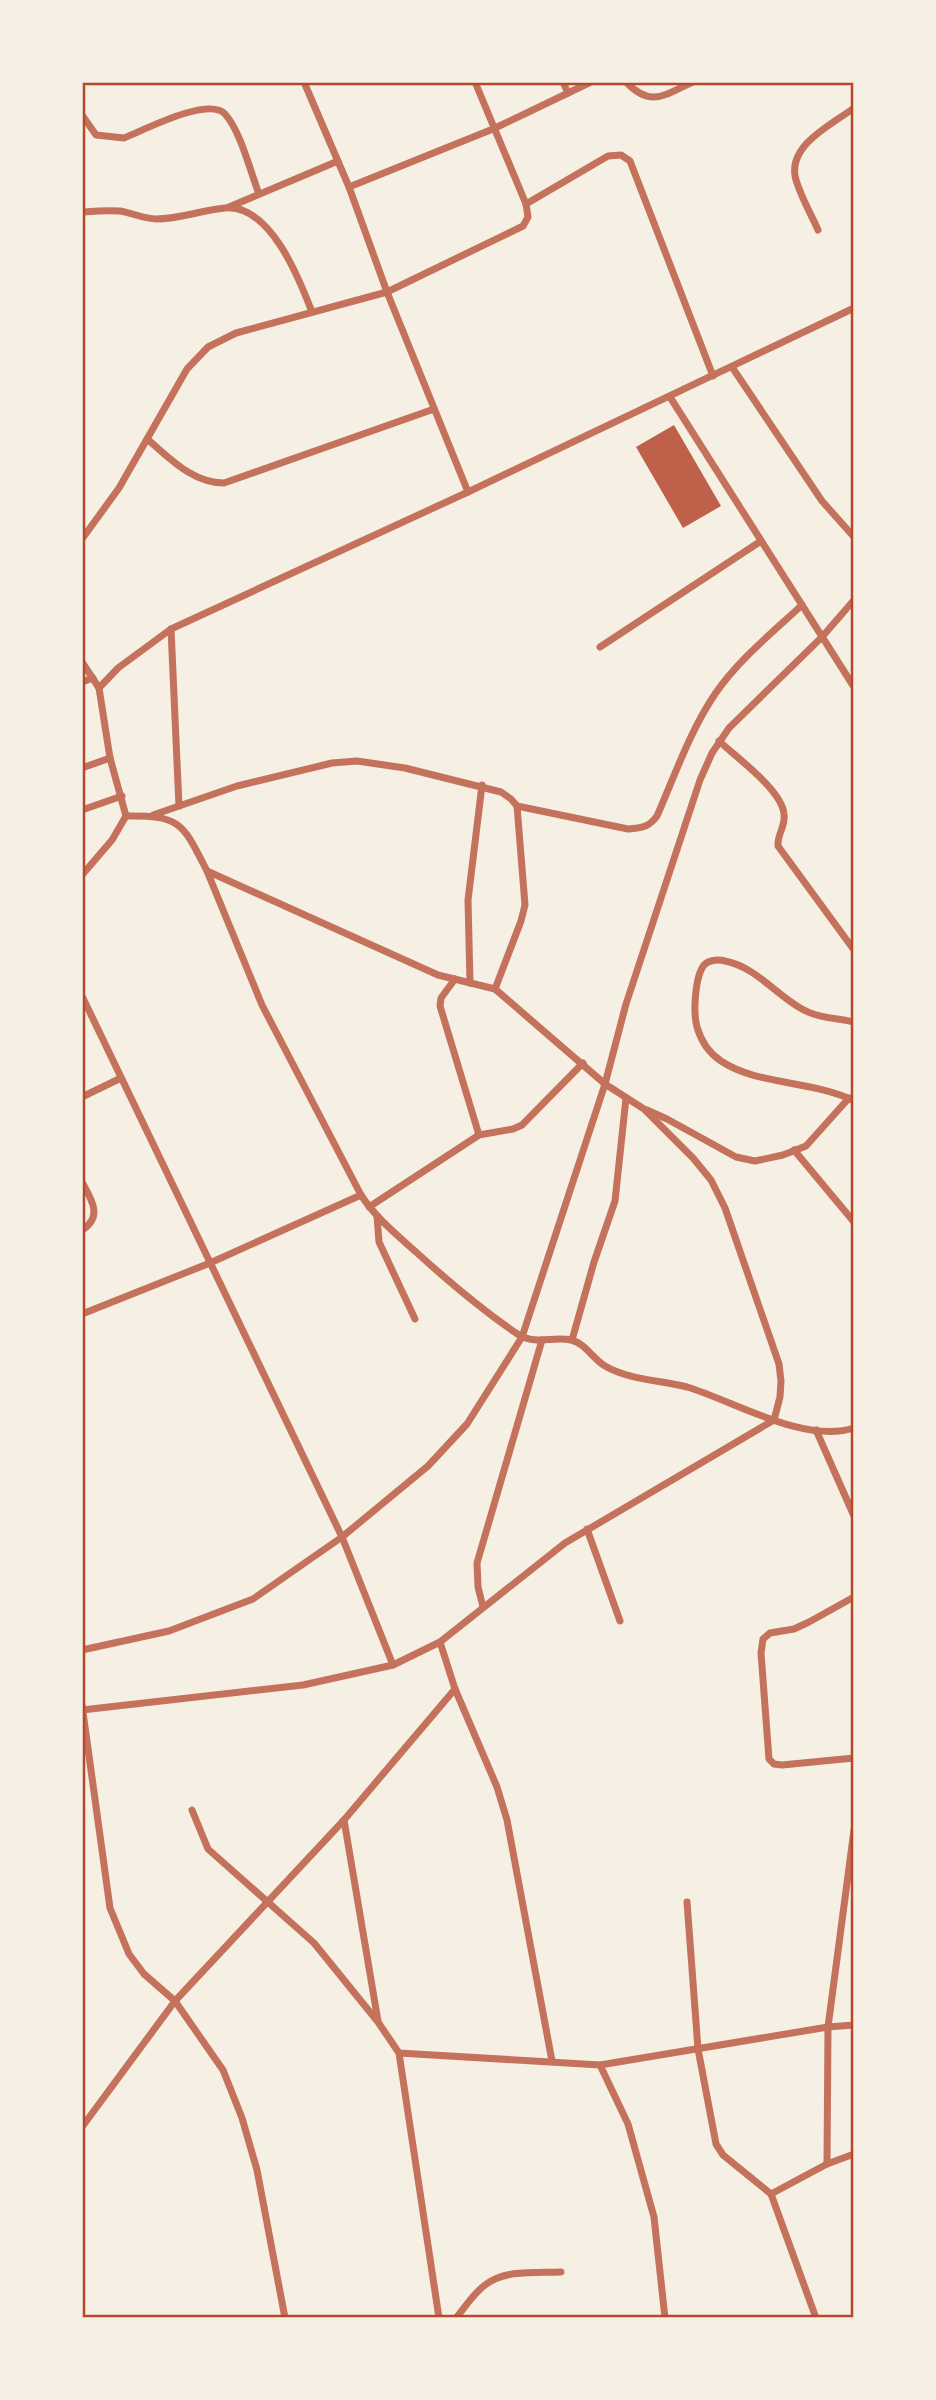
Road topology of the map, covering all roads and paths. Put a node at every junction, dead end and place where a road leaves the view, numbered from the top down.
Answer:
1 (304, 82) edge
2 (475, 82) edge
3 (563, 82) edge
4 (592, 82) edge
5 (626, 82) edge
6 (694, 82) edge
7 (568, 93) junction
8 (854, 108) edge
9 (82, 115) edge
10 (493, 129) junction
11 (338, 161) junction
12 (349, 187) junction
13 (259, 194) junction
14 (526, 204) junction
15 (227, 208) junction
16 (82, 212) edge
17 (818, 230) dead end
18 (387, 292) junction
19 (854, 308) edge
20 (312, 312) junction
21 (732, 367) junction
22 (713, 376) junction
23 (670, 397) junction
24 (434, 410) junction
25 (146, 439) junction
26 (468, 492) junction
27 (854, 537) edge
28 (82, 539) edge
29 (761, 541) junction
30 (854, 600) edge
31 (802, 605) junction
32 (171, 629) junction
33 (822, 637) junction
34 (600, 648) dead end
35 (82, 662) edge
36 (93, 678) junction
37 (82, 682) edge
38 (854, 687) edge
39 (99, 688) junction
40 (719, 741) junction
41 (110, 758) junction
42 (82, 768) edge
43 (482, 785) junction
44 (122, 796) junction
45 (179, 806) junction
46 (517, 806) junction
47 (82, 810) edge
48 (126, 816) junction
49 (153, 816) junction
50 (207, 871) junction
51 (82, 875) edge
52 (854, 950) edge
53 (456, 979) junction
54 (470, 983) junction
55 (495, 989) junction
56 (82, 996) edge
57 (854, 1022) edge
58 (583, 1063) junction
59 (121, 1078) junction
60 (605, 1084) junction
61 (82, 1097) edge
62 (626, 1098) junction
63 (851, 1099) edge
64 (643, 1109) junction
65 (479, 1135) junction
66 (794, 1150) junction
67 (82, 1182) edge
68 (361, 1195) junction
69 (369, 1208) junction
70 (377, 1215) junction
71 (854, 1222) edge
72 (82, 1230) edge
73 (210, 1263) junction
74 (82, 1314) edge
75 (415, 1319) dead end
76 (522, 1337) junction
77 (542, 1340) junction
78 (572, 1340) junction
79 (774, 1420) junction
80 (854, 1428) edge
81 (816, 1430) junction
82 (854, 1516) edge
83 (587, 1528) junction
84 (342, 1537) junction
85 (854, 1597) edge
86 (483, 1607) junction
87 (620, 1621) dead end
88 (440, 1642) junction
89 (82, 1650) edge
90 (393, 1665) junction
91 (455, 1689) junction
92 (83, 1708) edge
93 (854, 1758) edge
94 (192, 1810) dead end
95 (344, 1820) junction
96 (854, 1830) edge
97 (267, 1902) junction
98 (687, 1902) dead end
99 (175, 2001) junction
100 (378, 2022) junction
101 (854, 2025) edge
102 (828, 2027) junction
103 (698, 2049) junction
104 (399, 2053) junction
105 (552, 2061) junction
106 (600, 2065) junction
107 (82, 2127) edge
108 (854, 2154) edge
109 (827, 2164) junction
110 (771, 2194) junction
111 (561, 2272) dead end
112 (285, 2318) edge
113 (439, 2318) edge
114 (456, 2318) edge
115 (665, 2318) edge
116 (816, 2318) edge

1 - 11 street
2 - 10 street
3 - 7 street
4 - 7 street
5 - 6 street
7 - 10 street
8 - 17 street
9 - 13 street
10 - 12 street
10 - 14 street
11 - 12 street
11 - 13 street
12 - 18 street
13 - 15 street
14 - 18 street
14 - 22 street
15 - 16 street
15 - 20 street
18 - 20 street
18 - 24 street
19 - 21 street
20 - 25 street
21 - 22 street
21 - 27 street
22 - 23 street
23 - 26 street
23 - 29 street
24 - 25 street
24 - 26 street
25 - 28 street
26 - 32 street
29 - 31 street
29 - 34 street
30 - 33 street
31 - 33 street
31 - 46 street
32 - 39 street
32 - 45 street
33 - 38 street
33 - 40 street
35 - 36 street
36 - 37 street
36 - 39 street
39 - 41 street
40 - 52 street
40 - 60 street
41 - 42 street
41 - 44 street
43 - 45 street
43 - 46 street
43 - 54 street
44 - 47 street
44 - 48 street
45 - 49 street
46 - 55 street
48 - 49 street
48 - 51 street
49 - 50 street
50 - 53 street
50 - 68 street
53 - 54 street
53 - 65 street
54 - 55 street
55 - 58 street
56 - 59 street
57 - 63 street
58 - 60 street
58 - 65 street
59 - 61 street
59 - 73 street
60 - 62 street
60 - 76 street
62 - 64 street
62 - 78 street
63 - 66 street
64 - 66 street
64 - 79 street
65 - 69 street
66 - 71 street
67 - 72 street
68 - 69 street
68 - 73 street
69 - 70 street
70 - 75 street
70 - 76 street
73 - 74 street
73 - 84 street
76 - 77 street
76 - 84 street
77 - 78 street
77 - 86 street
78 - 79 street
79 - 81 street
79 - 83 street
80 - 81 street
81 - 82 street
83 - 86 street
83 - 87 street
84 - 89 street
84 - 90 street
85 - 93 street
86 - 88 street
88 - 90 street
88 - 91 street
90 - 92 street
91 - 95 street
91 - 105 street
92 - 99 street
94 - 97 street
95 - 97 street
95 - 100 street
96 - 102 street
97 - 99 street
97 - 100 street
98 - 103 street
99 - 107 street
99 - 112 street
100 - 104 street
101 - 102 street
102 - 103 street
102 - 109 street
103 - 106 street
103 - 110 street
104 - 105 street
104 - 113 street
105 - 106 street
106 - 115 street
108 - 109 street
109 - 110 street
110 - 116 street
111 - 114 street

